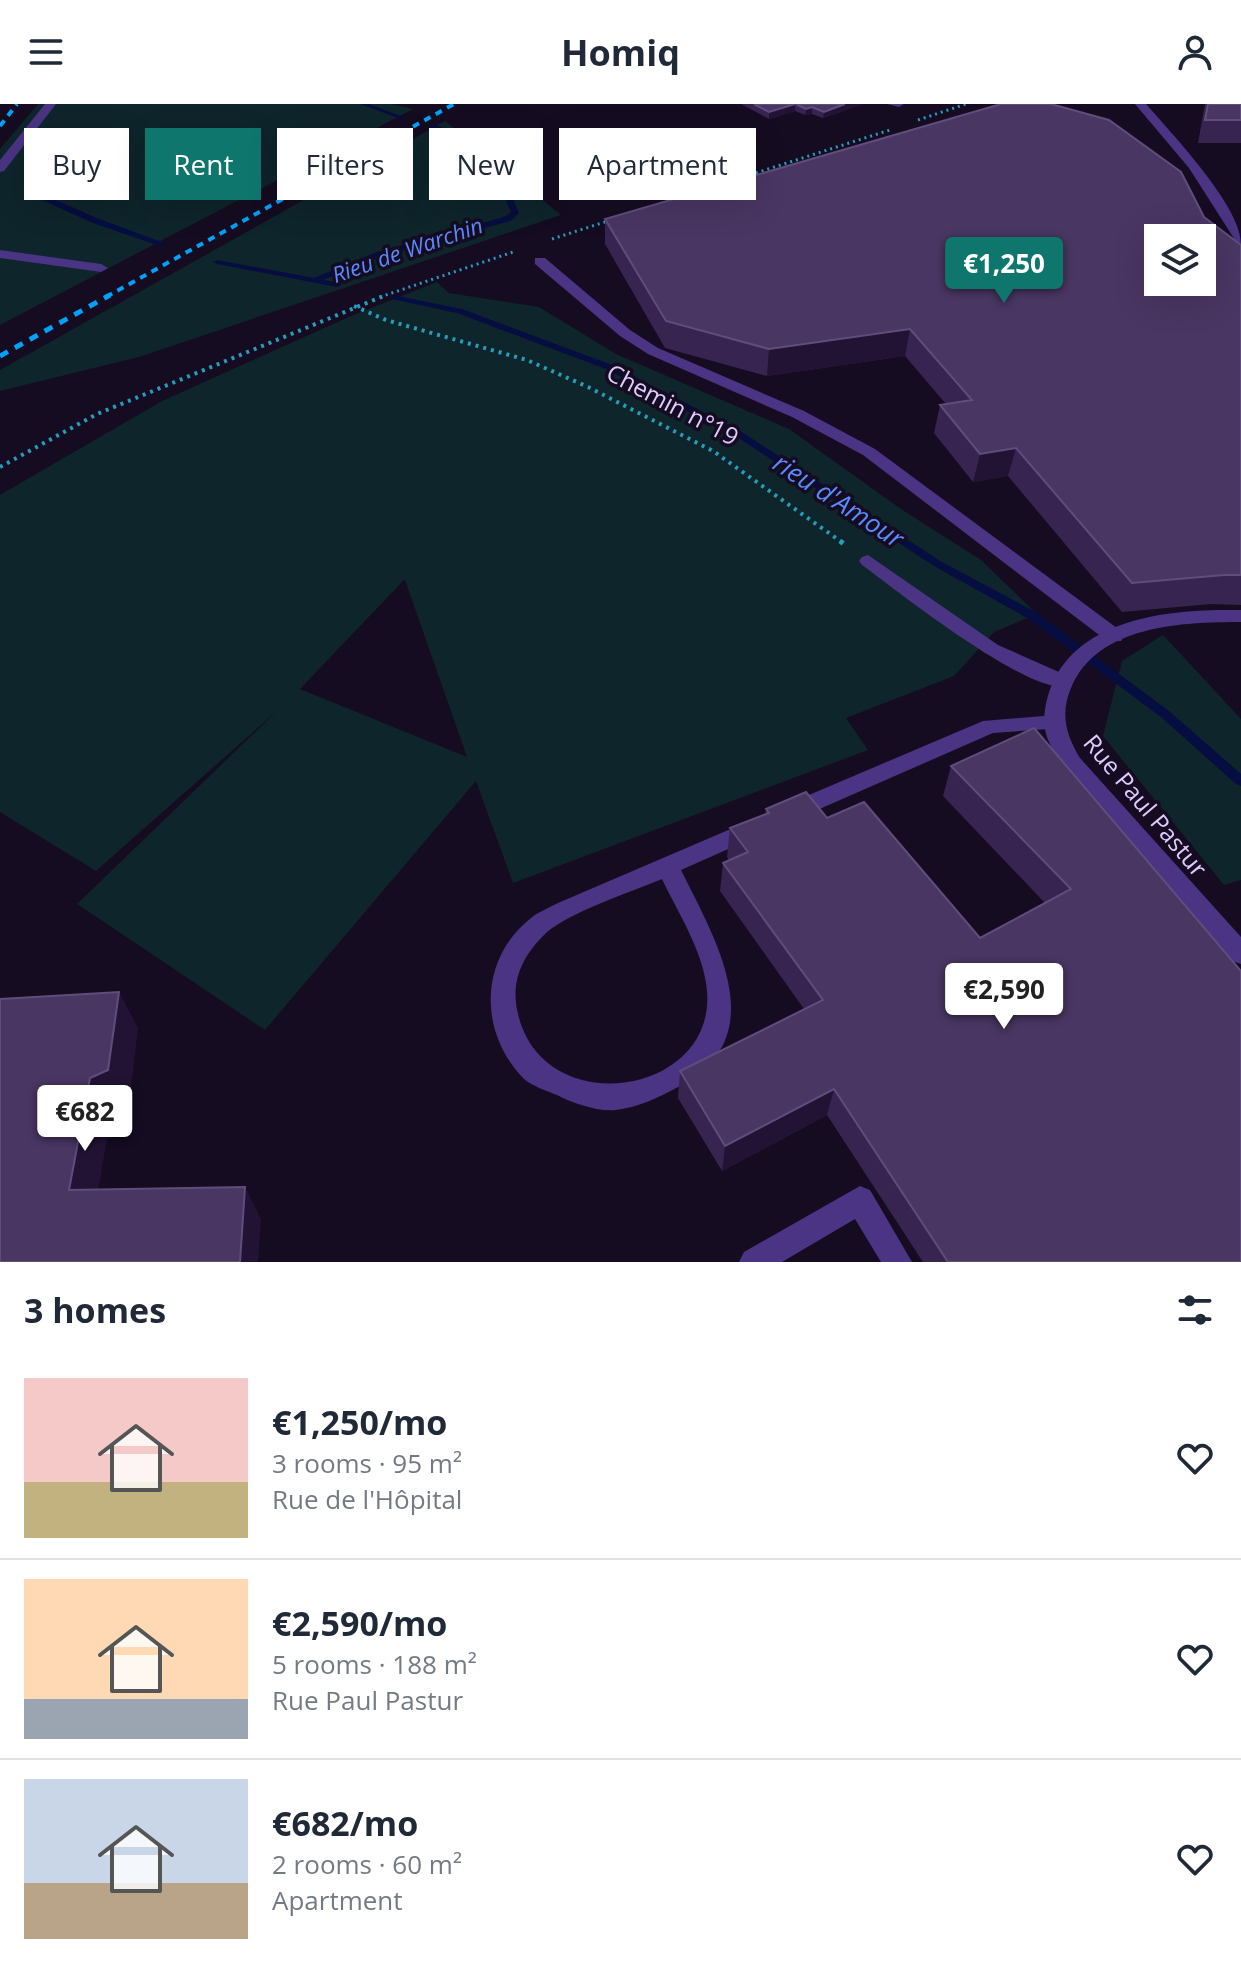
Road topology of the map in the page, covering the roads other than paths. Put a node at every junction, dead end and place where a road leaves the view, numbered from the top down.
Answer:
1 (51, 104) edge
2 (892, 104) edge
3 (899, 104) edge
4 (1140, 104) edge
5 (0, 168) edge
6 (1241, 240) edge
7 (0, 254) edge
8 (540, 261) dead end
9 (101, 268) dead end
10 (868, 561) road end
11 (1241, 616) edge
12 (1114, 636) junction
13 (1061, 681) junction
14 (1056, 723) junction
15 (667, 866) junction
16 (1241, 954) edge
17 (754, 1262) edge
18 (897, 1262) edge

1 - 5 street
2 - 3 street
4 - 6 street
7 - 9 street
8 - 12 street
10 - 13 street
11 - 12 street, Rue Paul Pastur
12 - 13 street, Rue Paul Pastur
13 - 14 street, Rue Paul Pastur
14 - 15 street
14 - 16 street, Rue Paul Pastur
15 - 15 street
17 - 18 street

